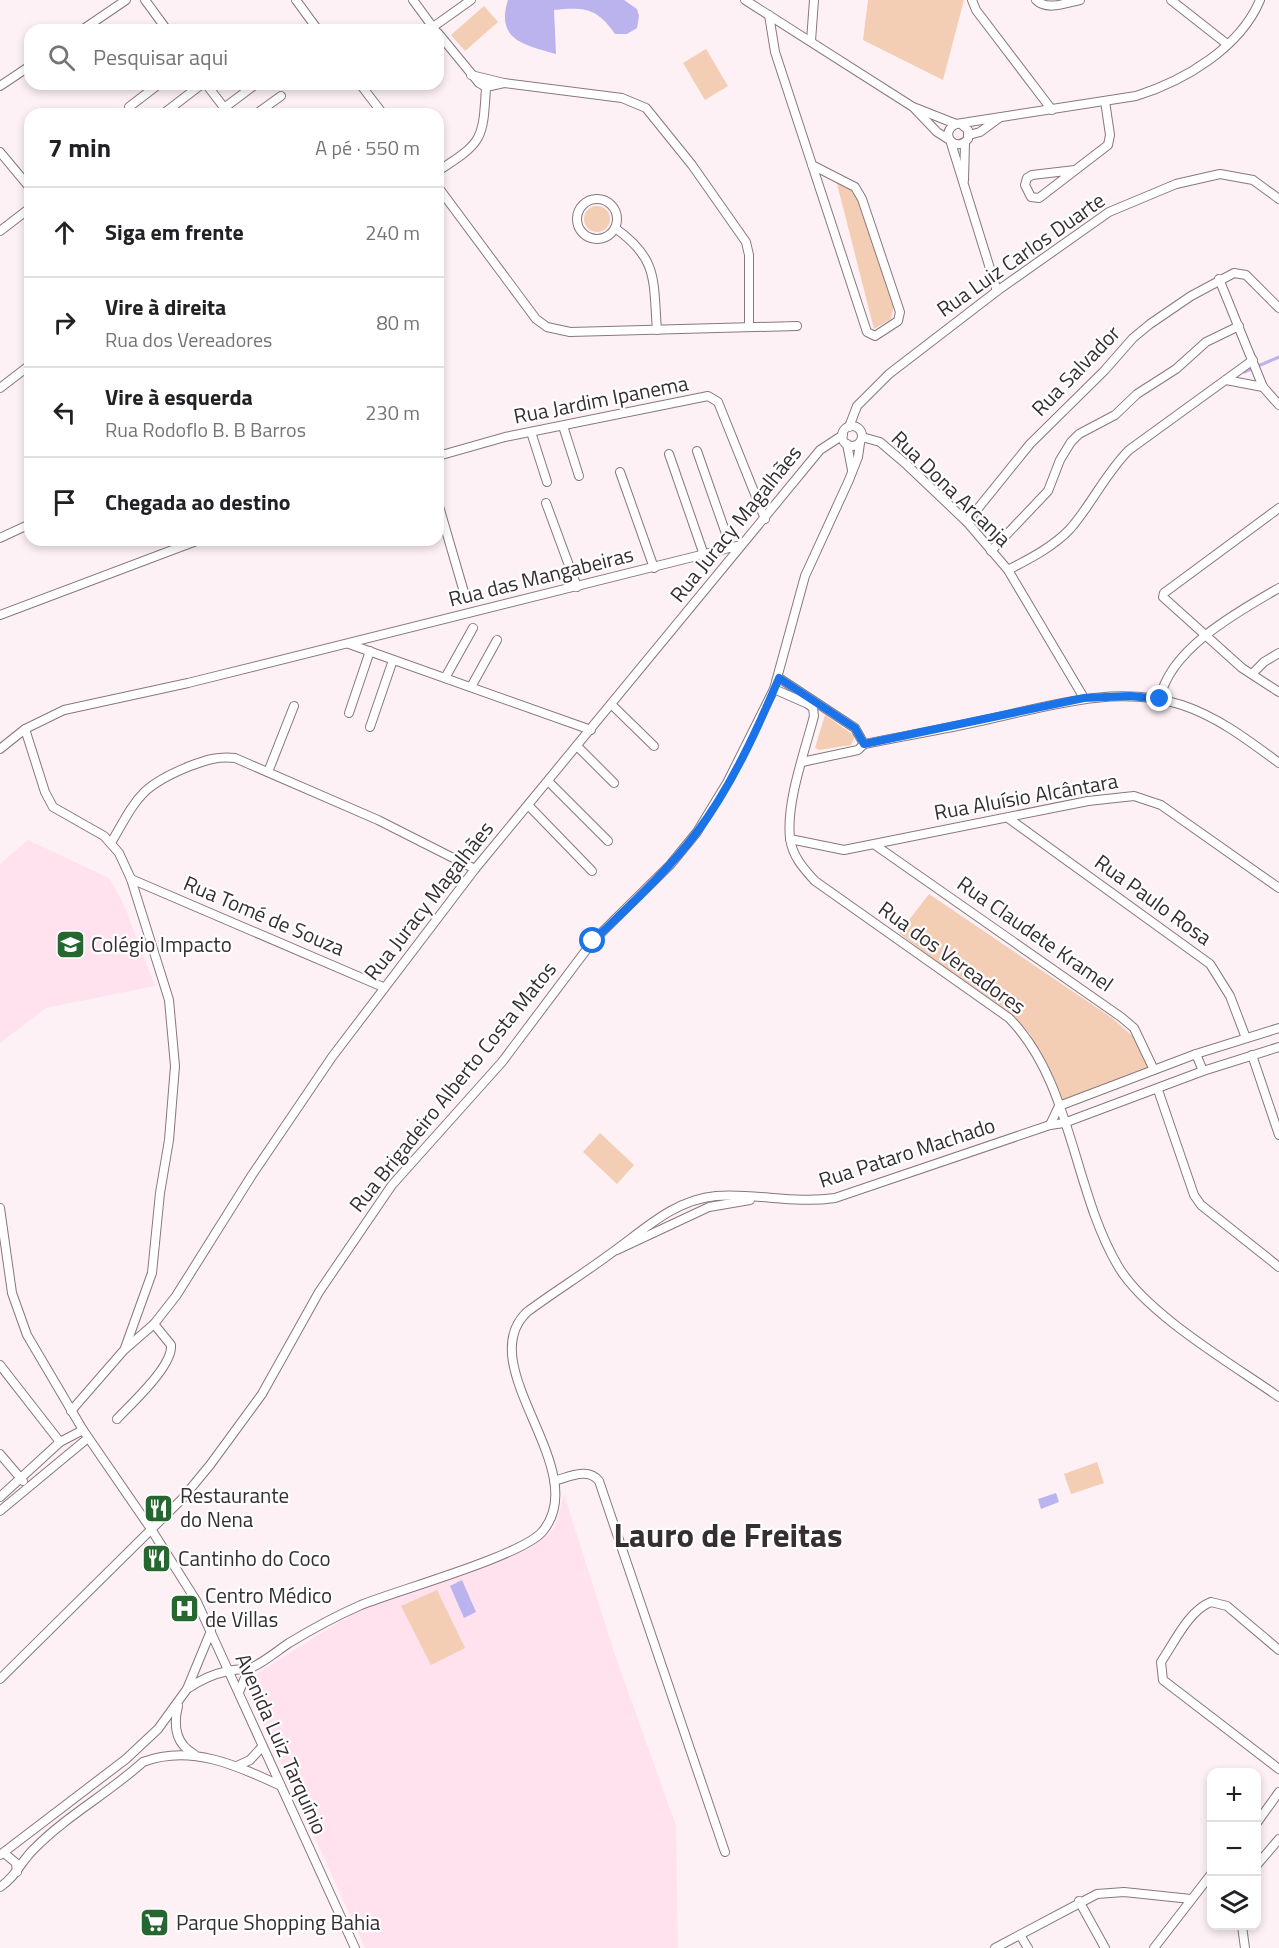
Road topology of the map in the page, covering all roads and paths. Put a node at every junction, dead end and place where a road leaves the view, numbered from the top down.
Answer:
1 (126, 0) edge
2 (145, 0) edge
3 (296, 0) edge
4 (412, 0) edge
5 (471, 0) edge
6 (745, 0) edge
7 (814, 0) edge
8 (972, 0) edge
9 (1036, 0) edge
10 (1080, 0) edge
11 (1171, 0) edge
12 (1260, 0) edge
13 (769, 15) junction
14 (91, 24) edge
15 (163, 24) edge
16 (314, 24) edge
17 (431, 24) edge
18 (443, 24) edge
19 (444, 40) edge
20 (811, 41) junction
21 (1227, 44) junction
22 (24, 70) edge
23 (471, 75) junction
24 (504, 83) junction
25 (0, 86) edge
26 (486, 87) junction
27 (151, 90) edge
28 (196, 90) edge
29 (209, 90) edge
30 (250, 90) edge
31 (365, 90) edge
32 (281, 96) dead end
33 (1105, 101) junction
34 (129, 107) dead end
35 (913, 107) junction
36 (171, 108) edge
37 (224, 108) edge
38 (230, 108) edge
39 (264, 108) edge
40 (378, 108) edge
41 (1052, 110) junction
42 (1000, 118) junction
43 (958, 124) junction
44 (967, 139) junction
45 (950, 141) junction
46 (0, 152) edge
47 (812, 165) junction
48 (444, 167) edge
49 (1075, 170) junction
50 (24, 179) edge
51 (964, 186) junction
52 (444, 195) edge
53 (1279, 199) edge
54 (24, 213) edge
55 (615, 228) junction
56 (0, 231) edge
57 (1219, 279) junction
58 (997, 291) junction
59 (1279, 308) edge
60 (749, 326) junction
61 (797, 326) dead end
62 (1239, 326) junction
63 (657, 330) junction
64 (1253, 360) junction
65 (24, 370) edge
66 (1226, 380) junction
67 (1263, 387) junction
68 (0, 388) edge
69 (1279, 405) edge
70 (563, 426) junction
71 (849, 427) junction
72 (531, 432) junction
73 (843, 435) junction
74 (861, 440) junction
75 (847, 444) junction
76 (697, 451) dead end
77 (444, 454) edge
78 (669, 454) dead end
79 (852, 470) junction
80 (620, 472) dead end
81 (579, 476) dead end
82 (548, 482) dead end
83 (546, 503) dead end
84 (1279, 508) edge
85 (765, 519) junction
86 (967, 522) junction
87 (24, 527) edge
88 (444, 531) edge
89 (0, 538) edge
90 (742, 545) junction
91 (183, 546) edge
92 (731, 548) junction
93 (991, 551) junction
94 (704, 555) junction
95 (654, 568) junction
96 (1008, 570) junction
97 (577, 588) junction
98 (1279, 588) edge
99 (466, 599) dead end
100 (0, 615) edge
101 (473, 628) dead end
102 (1204, 636) junction
103 (497, 640) dead end
104 (348, 644) junction
105 (370, 651) junction
106 (1279, 653) edge
107 (393, 660) junction
108 (1251, 674) junction
109 (445, 678) junction
110 (779, 678) junction
111 (471, 687) junction
112 (774, 689) junction
113 (1279, 692) edge
114 (1084, 698) junction
115 (1160, 699) junction
116 (612, 705) junction
117 (294, 706) dead end
118 (349, 713) dead end
119 (370, 727) dead end
120 (25, 729) junction
121 (591, 730) junction
122 (864, 744) junction
123 (654, 746) dead end
124 (578, 747) junction
125 (0, 749) edge
126 (802, 762) junction
127 (1279, 763) edge
128 (268, 772) junction
129 (549, 782) junction
130 (614, 783) dead end
131 (529, 806) junction
132 (1008, 818) junction
133 (790, 839) junction
134 (608, 841) dead end
135 (111, 843) junction
136 (875, 845) junction
137 (475, 869) junction
138 (592, 871) dead end
139 (131, 879) junction
140 (1279, 888) edge
141 (383, 987) junction
142 (1279, 1028) edge
143 (1246, 1038) junction
144 (1279, 1047) edge
145 (1196, 1054) junction
146 (1252, 1056) junction
147 (1154, 1070) junction
148 (1203, 1071) junction
149 (1158, 1090) junction
150 (1059, 1106) junction
151 (1064, 1123) junction
152 (1050, 1125) junction
153 (1279, 1134) edge
154 (773, 1197) junction
155 (692, 1201) junction
156 (0, 1208) edge
157 (669, 1212) junction
158 (691, 1214) junction
159 (670, 1226) junction
160 (614, 1251) junction
161 (1279, 1267) edge
162 (154, 1324) junction
163 (124, 1350) junction
164 (0, 1365) edge
165 (1279, 1397) edge
166 (71, 1411) junction
167 (117, 1419) dead end
168 (83, 1430) junction
169 (88, 1438) junction
170 (60, 1442) junction
171 (48, 1453) junction
172 (0, 1454) edge
173 (55, 1466) junction
174 (20, 1478) junction
175 (554, 1481) junction
176 (28, 1488) junction
177 (2, 1504) edge
178 (151, 1528) junction
179 (211, 1630) junction
180 (1279, 1650) edge
181 (249, 1668) junction
182 (228, 1671) junction
183 (212, 1675) junction
184 (0, 1679) edge
185 (187, 1689) junction
186 (238, 1689) junction
187 (178, 1703) junction
188 (262, 1747) junction
189 (197, 1756) junction
190 (237, 1766) junction
191 (1279, 1769) edge
192 (279, 1785) junction
193 (1279, 1792) edge
194 (1258, 1822) edge
195 (1279, 1839) edge
196 (725, 1852) dead end
197 (2, 1854) edge
198 (1261, 1861) edge
199 (17, 1873) junction
200 (1210, 1876) edge
201 (0, 1887) edge
202 (1191, 1899) junction
203 (1079, 1901) junction
204 (1243, 1930) edge
205 (1020, 1935) junction
206 (355, 1948) edge
207 (995, 1948) edge
208 (1028, 1948) edge
209 (1105, 1948) edge
210 (1155, 1948) edge
211 (1245, 1948) edge

1 - 14 street
2 - 15 street
3 - 16 street
4 - 17 street
5 - 18 street
6 - 13 street
7 - 20 street
8 - 41 street
9 - 10 street
11 - 21 street
12 - 21 street
13 - 20 street
13 - 47 street
19 - 23 street
20 - 35 street
21 - 33 street
22 - 25 street
23 - 24 street
23 - 26 street
24 - 26 street
24 - 60 street
26 - 48 street
27 - 34 street
28 - 36 street
29 - 37 street
30 - 38 street
31 - 40 street
32 - 39 street
33 - 41 street
33 - 49 street
35 - 43 street
35 - 45 street
41 - 42 street
42 - 43 street
42 - 44 street
43 - 44 street
43 - 45 street
44 - 45 street
44 - 51 street
45 - 51 street
46 - 50 street
47 - 47 street
49 - 49 street
51 - 58 street
52 - 63 street
53 - 58 street, Rua Luiz Carlos Duarte
54 - 56 street
55 - 55 street
55 - 63 street
57 - 59 street, Rua Salvador
57 - 62 street
57 - 86 street, Rua Salvador
58 - 71 street, Rua Luiz Carlos Duarte
60 - 61 street
60 - 63 street
62 - 64 street
62 - 93 street
64 - 66 street
64 - 67 street
65 - 68 street
66 - 67 street
66 - 96 street
67 - 69 street
70 - 72 street, Rua Jardim Ipanema
70 - 81 street
70 - 85 street, Rua Jardim Ipanema
71 - 73 street
71 - 74 street
72 - 77 street, Rua Jardim Ipanema
72 - 82 street
73 - 75 street
73 - 85 street, Rua Juracy Magalhães
74 - 75 street
74 - 79 street, Rua Brigadeiro Alberto Costa Matos
74 - 86 street, Rua Dona Arcanja
75 - 79 street
76 - 92 street
78 - 94 street
79 - 110 street, Rua Brigadeiro Alberto Costa Matos
80 - 95 street
83 - 97 street
84 - 102 street
85 - 90 street, Rua Juracy Magalhães
86 - 93 street, Rua Dona Arcanja
87 - 89 street
88 - 99 street
90 - 92 street, Rua das Mangabeiras
90 - 116 street, Rua Juracy Magalhães
91 - 100 street
92 - 94 street, Rua das Mangabeiras
93 - 96 street, Rua Dona Arcanja
94 - 95 street, Rua das Mangabeiras
95 - 97 street, Rua das Mangabeiras
96 - 114 street, Rua Dona Arcanja
97 - 104 street, Rua das Mangabeiras
98 - 102 street
101 - 109 street
102 - 108 street
102 - 115 street
103 - 111 street
104 - 105 street
104 - 120 street, Rua das Mangabeiras
105 - 107 street
105 - 118 street
106 - 108 street
107 - 109 street
107 - 119 street
108 - 113 street
109 - 111 street
110 - 112 street, Rua Brigadeiro Alberto Costa Matos
110 - 122 street
111 - 121 street
112 - 126 street, Rua dos Vereadores
112 - 178 street, Rua Brigadeiro Alberto Costa Matos
114 - 115 street
114 - 122 street
115 - 127 street
116 - 121 street, Rua Juracy Magalhães
116 - 123 street
117 - 128 street
120 - 125 street, Rua das Mangabeiras
120 - 135 street
121 - 124 street, Rua Juracy Magalhães
122 - 126 street
124 - 129 street, Rua Juracy Magalhães
124 - 130 street
126 - 133 street, Rua dos Vereadores
128 - 135 street
128 - 137 street
129 - 131 street, Rua Juracy Magalhães
129 - 134 street
131 - 137 street, Rua Juracy Magalhães
131 - 138 street
132 - 136 street, Rua Aluísio Alcântara
132 - 140 street, Rua Aluísio Alcântara
132 - 143 street, Rua Paulo Rosa
133 - 136 street, Rua Aluísio Alcântara
133 - 150 street, Rua dos Vereadores
135 - 139 street
136 - 147 street, Rua Claudete Kramel
137 - 141 street, Rua Juracy Magalhães
139 - 141 street, Rua Tomé de Souza
139 - 163 street
141 - 162 street, Rua Juracy Magalhães
142 - 143 street
143 - 145 street
144 - 146 street, Rua Pataro Machado
145 - 147 street
145 - 148 street
146 - 148 street, Rua Pataro Machado
146 - 153 street
147 - 150 street
148 - 149 street, Rua Pataro Machado
149 - 151 street, Rua Pataro Machado
149 - 161 street
150 - 151 street, Rua dos Vereadores
150 - 152 street
151 - 152 street, Rua Pataro Machado
151 - 165 street, Rua dos Vereadores
152 - 154 street, Rua Pataro Machado
154 - 155 street, Rua Pataro Machado
154 - 158 street, Rua Pataro Machado
155 - 157 street, Rua Pataro Machado
155 - 158 street
156 - 166 street, Avenida Luiz Tarquínio
157 - 159 street
157 - 160 street, Rua Pataro Machado
158 - 159 street, Rua Pataro Machado
159 - 160 street, Rua Pataro Machado
160 - 175 street, Rua Pataro Machado
162 - 163 street, Rua Juracy Magalhães
162 - 167 street
163 - 166 street, Rua Juracy Magalhães
164 - 170 street
166 - 168 street, Avenida Luiz Tarquínio
168 - 169 street, Avenida Luiz Tarquínio
168 - 170 street
169 - 173 street
169 - 178 street, Avenida Luiz Tarquínio
170 - 171 street
171 - 173 street
171 - 174 street
172 - 174 street
173 - 176 street
174 - 176 street
174 - 177 street
175 - 181 street, Rua Pataro Machado
175 - 196 street
176 - 177 street
178 - 179 street, Avenida Luiz Tarquínio
178 - 184 street, Rua Brigadeiro Alberto Costa Matos
179 - 182 street, Avenida Luiz Tarquínio
179 - 185 street
180 - 191 street
181 - 182 street, Rua Pataro Machado
181 - 186 street
182 - 183 street, Rua Pataro Machado
182 - 186 street, Avenida Luiz Tarquínio
183 - 185 street
183 - 186 street
185 - 187 street
186 - 188 street, Avenida Luiz Tarquínio
187 - 189 street
187 - 197 street
188 - 190 street
188 - 192 street, Avenida Luiz Tarquínio
189 - 190 street
189 - 199 street
190 - 192 street
192 - 206 street, Avenida Luiz Tarquínio
193 - 194 street
195 - 198 street
197 - 199 street
199 - 201 street
200 - 202 street
202 - 203 street
202 - 210 street
203 - 205 street
203 - 209 street
204 - 211 street
205 - 207 street
205 - 208 street

